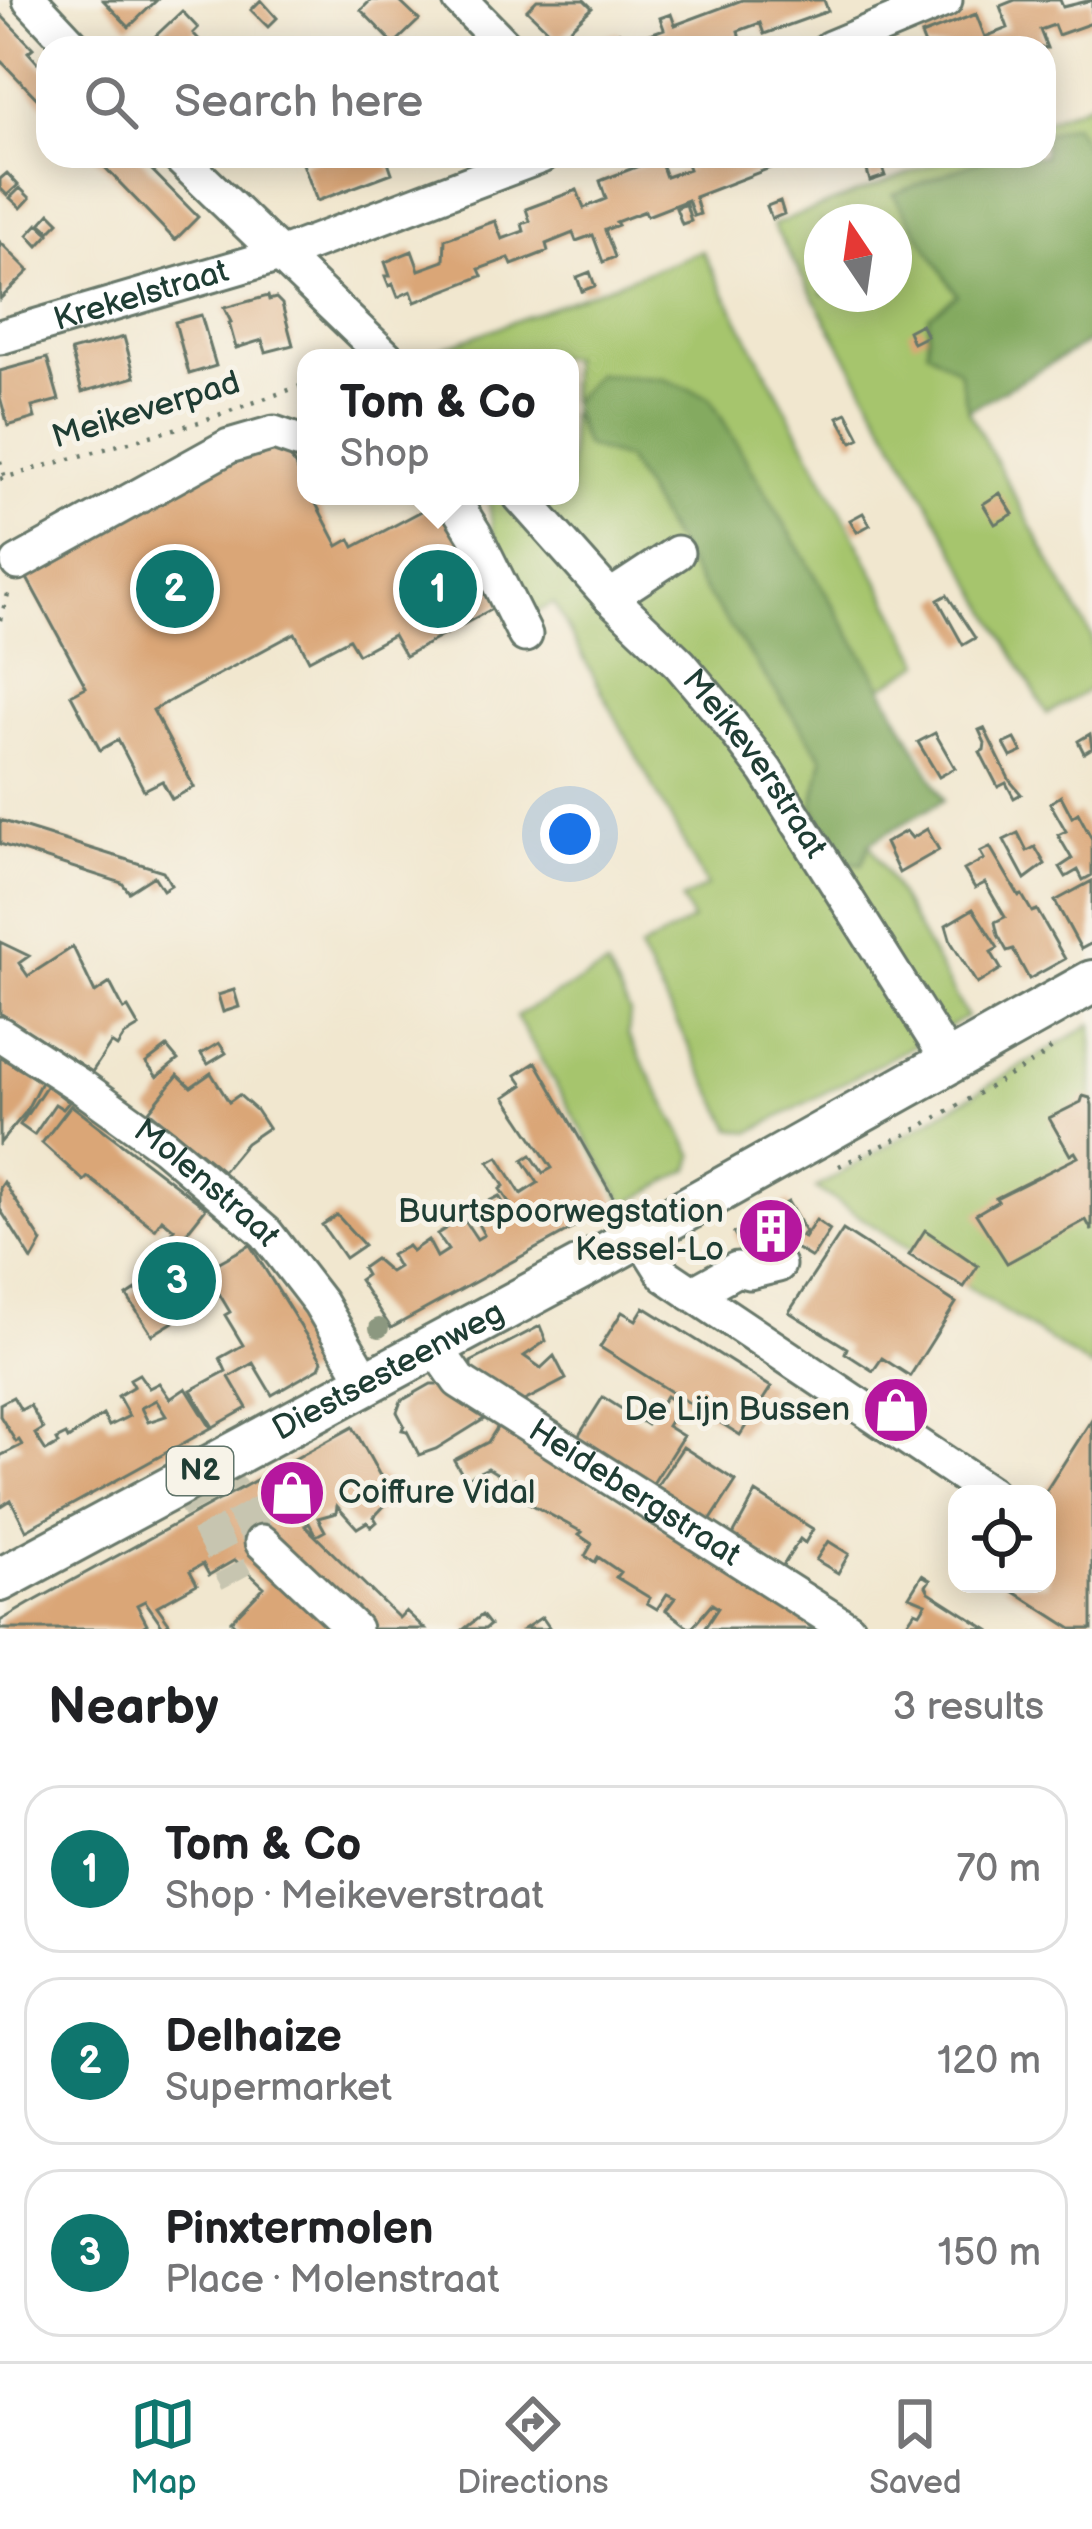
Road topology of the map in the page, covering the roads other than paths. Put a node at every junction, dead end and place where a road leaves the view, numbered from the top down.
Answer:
1 (29, 0) edge
2 (460, 0) edge
3 (945, 0) edge
4 (878, 14) edge
5 (64, 36) edge
6 (495, 36) edge
7 (847, 36) edge
8 (191, 168) edge
9 (509, 168) edge
10 (283, 254) junction
11 (0, 338) edge
12 (378, 349) edge
13 (297, 441) edge
14 (457, 505) edge
15 (528, 505) edge
16 (677, 553) dead end
17 (18, 563) dead end
18 (610, 597) junction
19 (525, 635) dead end
20 (1092, 982) edge
21 (0, 1034) edge
22 (950, 1063) junction
23 (640, 1235) junction
24 (778, 1265) dead end
25 (692, 1294) junction
26 (434, 1345) junction
27 (366, 1381) junction
28 (978, 1485) edge
29 (262, 1542) tunnel mouth
30 (0, 1580) edge
31 (353, 1629) edge
32 (848, 1629) edge

1 - 5 street
2 - 6 street
3 - 4 street
4 - 7 street
8 - 10 street
9 - 10 street, Krekelstraat
10 - 11 street, Krekelstraat
10 - 12 street
13 - 17 street
14 - 19 street
15 - 18 street, Meikeverstraat
16 - 18 street
18 - 22 street, Meikeverstraat
20 - 22 main road, Diestsesteenweg / N2
21 - 27 street, Molenstraat
22 - 23 main road, Diestsesteenweg / N2
23 - 25 street
23 - 26 main road, Diestsesteenweg / N2
24 - 25 street
25 - 28 street
26 - 27 main road, Diestsesteenweg / N2
26 - 32 street, Heidebergstraat
27 - 30 main road, Diestsesteenweg / N2
29 - 31 street

